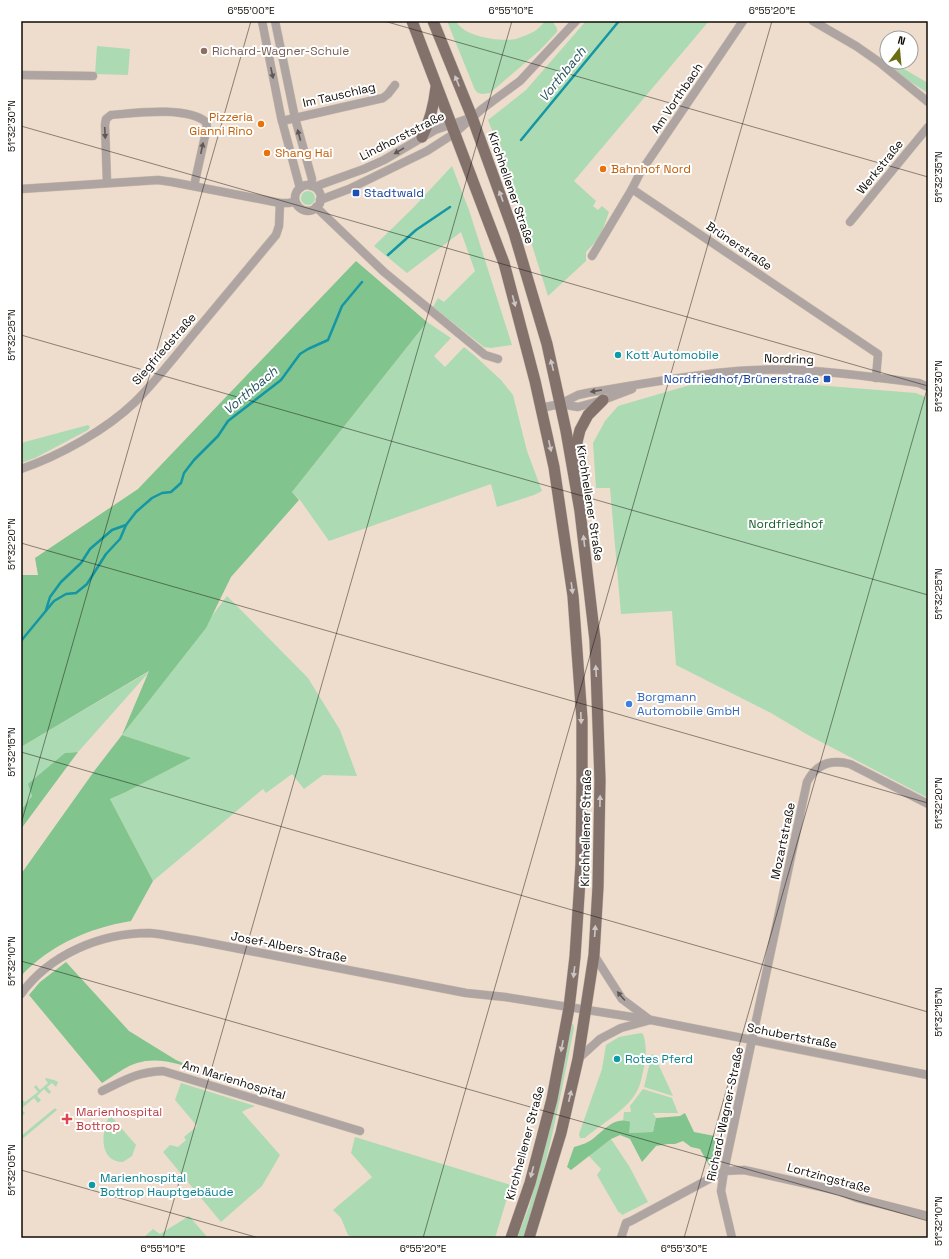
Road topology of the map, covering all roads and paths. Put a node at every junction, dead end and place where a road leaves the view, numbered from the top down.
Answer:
1 (262, 21) edge
2 (275, 21) edge
3 (412, 21) edge
4 (433, 21) edge
5 (576, 21) edge
6 (743, 21) edge
7 (813, 21) edge
8 (21, 75) edge
9 (93, 76) dead end
10 (396, 85) dead end
11 (436, 86) junction
12 (928, 102) edge
13 (472, 117) junction
14 (295, 118) junction
15 (282, 121) junction
16 (928, 127) edge
17 (453, 128) junction
18 (422, 137) junction
19 (108, 183) junction
20 (194, 186) junction
21 (312, 186) junction
22 (300, 188) junction
23 (21, 189) edge
24 (632, 189) junction
25 (296, 202) junction
26 (280, 203) junction
27 (318, 203) junction
28 (850, 222) dead end
29 (592, 256) dead end
30 (498, 359) dead end
31 (876, 378) junction
32 (648, 383) junction
33 (928, 387) edge
34 (603, 400) junction
35 (560, 404) junction
36 (541, 408) junction
37 (21, 469) edge
38 (575, 477) junction
39 (928, 804) edge
40 (594, 955) junction
41 (21, 994) edge
42 (569, 1008) junction
43 (586, 1011) junction
44 (651, 1020) junction
45 (752, 1041) junction
46 (578, 1059) junction
47 (928, 1075) edge
48 (102, 1091) dead end
49 (360, 1131) dead end
50 (724, 1171) junction
51 (928, 1216) edge
52 (511, 1238) edge
53 (529, 1238) edge
54 (621, 1238) edge
55 (732, 1238) edge

1 -> 15 street
2 - 14 street
3 - 11 main road, Kirchhellener Straße
13 -> 4 main road, Kirchhellener Straße
5 - 13 street
6 - 24 street, Am Vorthbach
7 - 12 street
8 - 9 street
10 - 14 street, Im Tauschlag
11 - 17 main road, Kirchhellener Straße
11 - 18 main road
13 - 17 street, Lindhorststraße
35 -> 13 main road, Kirchhellener Straße
14 - 15 street, Im Tauschlag
21 -> 14 street
15 - 22 street
16 - 28 street, Werkstraße
17 - 18 street, Lindhorststraße
17 - 27 street, Lindhorststraße
17 -> 36 main road, Kirchhellener Straße
18 -> 21 street, Lindhorststraße
19 - 20 street
20 -> 19 street
19 - 23 street
20 - 26 street
21 - 22 street
21 - 27 street
22 - 25 street
24 - 29 street
24 - 31 street, Brünerstraße
25 - 26 street
25 - 27 street
26 - 37 street, Siegfriedstraße
27 - 30 street
31 - 32 street, Nordring
31 - 33 street, Nordring
32 - 34 street, Nordring
32 -> 35 street, Nordring
34 - 35 street, Nordring
34 - 38 main road
35 - 36 street, Nordring
35 - 38 main road, Kirchhellener Straße
36 -> 42 main road, Kirchhellener Straße
40 -> 38 main road, Kirchhellener Straße
39 - 45 street, Mozartstraße
40 - 43 main road, Kirchhellener Straße
44 -> 40 street, Schubertstraße
41 - 42 street, Josef-Albers-Straße
42 - 43 street
42 -> 52 main road, Kirchhellener Straße
43 - 44 street, Schubertstraße
43 - 46 main road, Kirchhellener Straße
44 - 45 street, Schubertstraße
44 - 46 street, Schubertstraße
45 - 47 street, Schubertstraße
45 - 50 street, Richard-Wagner-Straße
53 -> 46 main road, Kirchhellener Straße
48 - 49 street, Am Marienhospital
50 - 51 street, Lortzingstraße
50 - 54 street
50 - 55 street, Richard-Wagner-Straße

